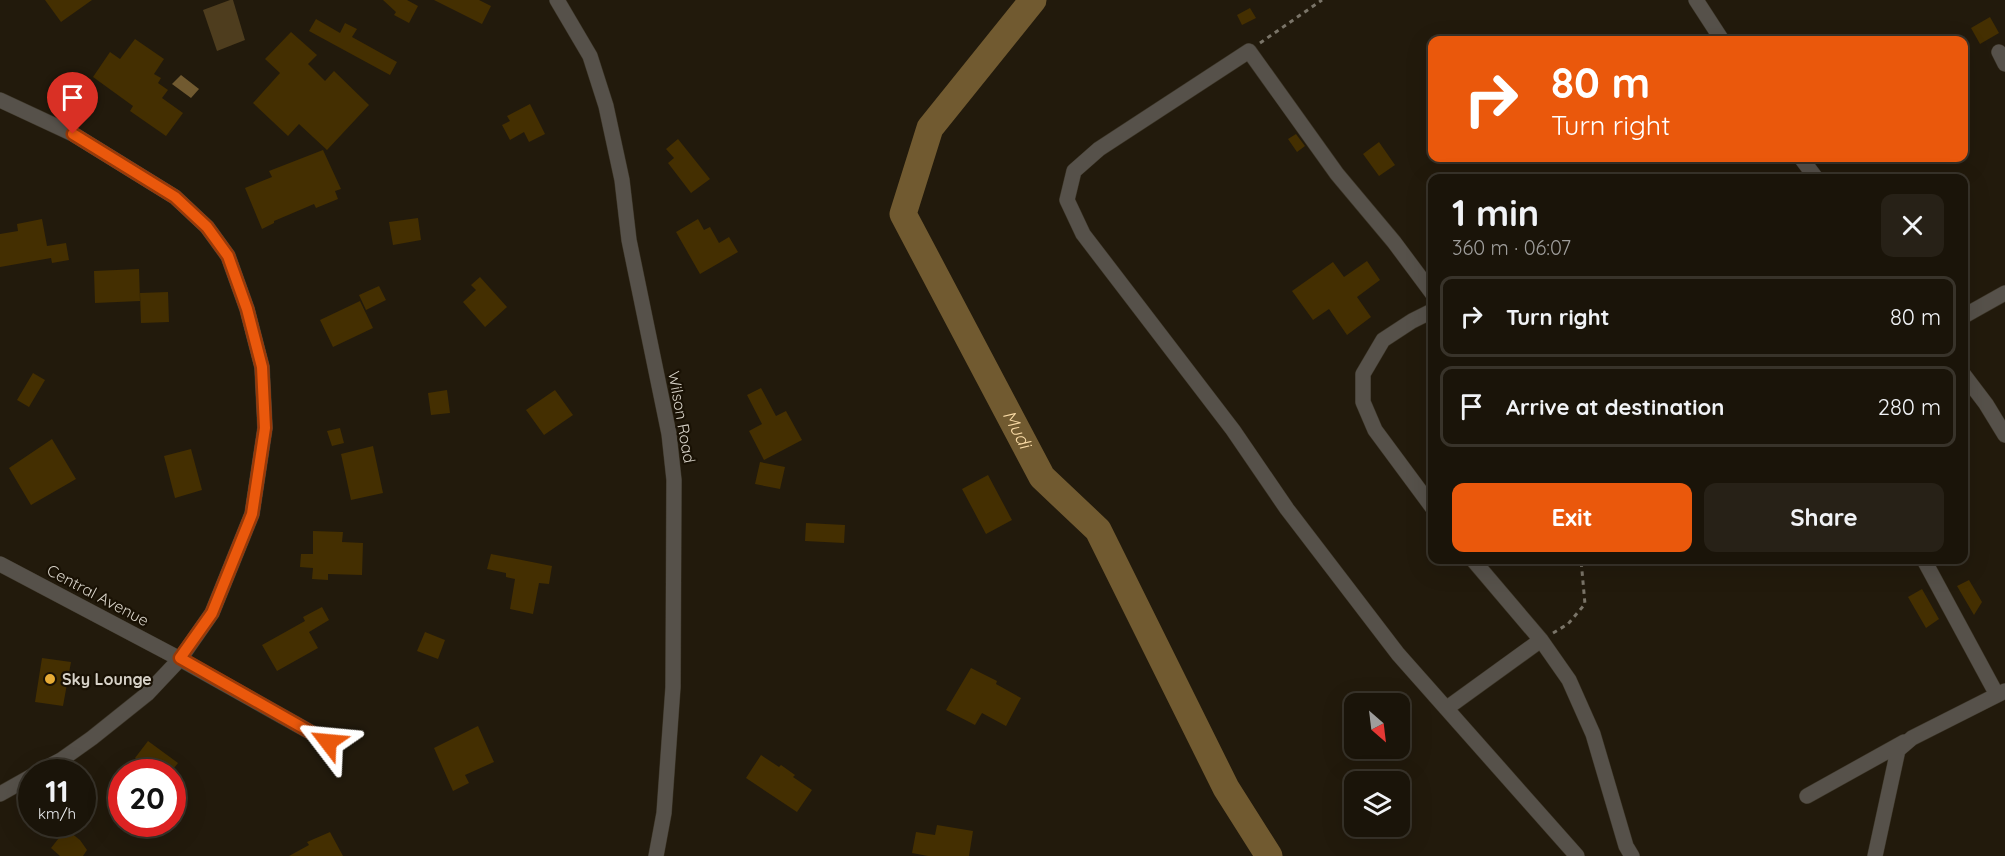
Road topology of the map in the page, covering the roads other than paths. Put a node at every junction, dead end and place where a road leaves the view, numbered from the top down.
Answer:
1 (557, 0) edge
2 (1696, 0) edge
3 (1719, 36) edge
4 (0, 100) edge
5 (1803, 162) edge
6 (1813, 174) edge
7 (1428, 288) edge
8 (2005, 293) edge
9 (1428, 313) edge
10 (1968, 314) edge
11 (1968, 380) edge
12 (2005, 435) edge
13 (1428, 502) edge
14 (0, 564) edge
15 (1476, 564) edge
16 (1926, 564) edge
17 (1541, 640) junction
18 (180, 658) junction
19 (2001, 693) edge
20 (1447, 708) junction
21 (1912, 738) junction
22 (328, 742) dead end
23 (61, 759) edge
24 (18, 784) edge
25 (0, 794) edge
26 (1807, 796) dead end
27 (656, 856) edge
28 (1576, 856) edge
29 (1632, 856) edge
30 (1875, 856) edge

1 - 27 street, Wilson Road
2 - 3 street
4 - 18 street
5 - 6 street
7 - 20 street
8 - 10 street
9 - 13 street
11 - 12 street
14 - 18 street, Central Avenue
15 - 17 street
16 - 19 street
17 - 20 street
17 - 29 street
18 - 22 street, Central Avenue
18 - 23 street
19 - 21 street
20 - 28 street
21 - 26 street
21 - 30 street
24 - 25 street

